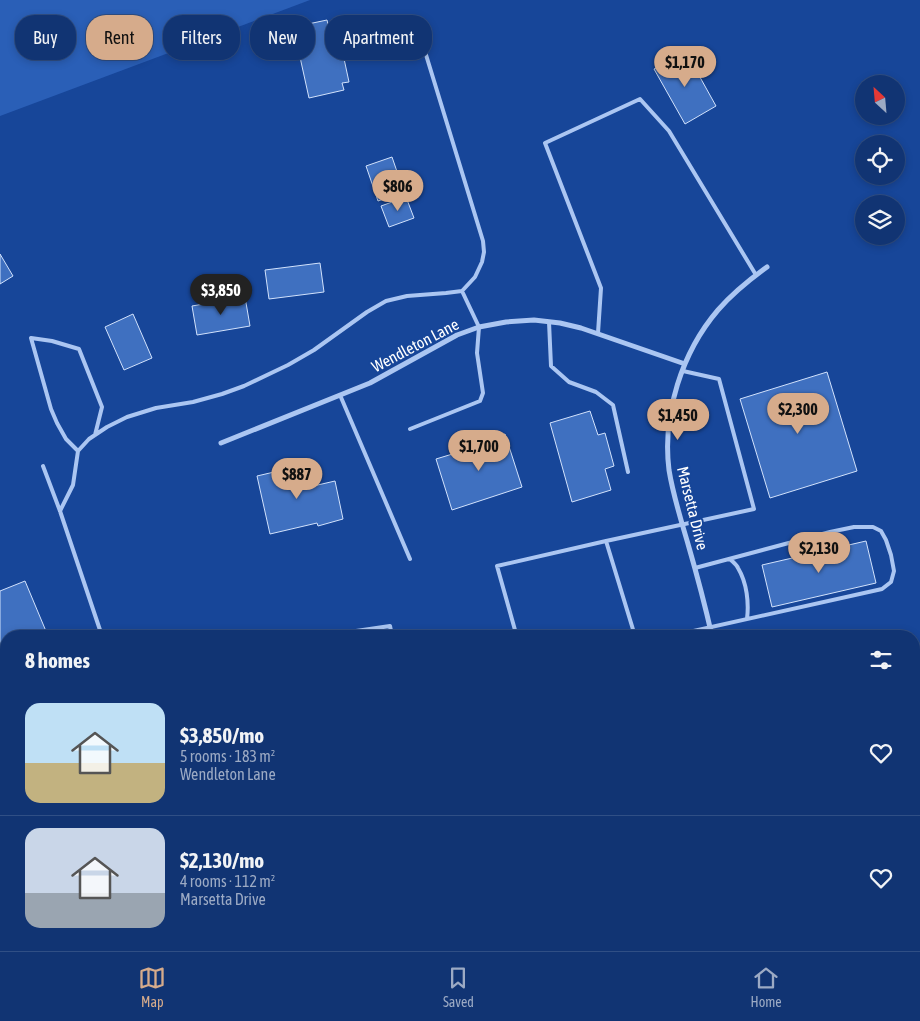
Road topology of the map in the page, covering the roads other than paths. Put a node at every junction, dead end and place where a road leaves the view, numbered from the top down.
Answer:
1 (428, 60) edge
2 (767, 267) dead end
3 (756, 275) junction
4 (462, 291) junction
5 (550, 322) junction
6 (479, 327) junction
7 (598, 333) junction
8 (685, 364) junction
9 (683, 371) junction
10 (340, 395) junction
11 (410, 428) dead end
12 (95, 435) junction
13 (220, 443) dead end
14 (78, 451) junction
15 (43, 466) dead end
16 (628, 472) dead end
17 (60, 511) junction
18 (682, 524) junction
19 (606, 541) junction
20 (410, 559) dead end
21 (730, 559) junction
22 (695, 568) junction
23 (747, 619) junction
24 (710, 628) junction
25 (100, 630) edge
26 (363, 630) edge
27 (391, 630) edge
28 (515, 630) edge
29 (633, 630) edge
30 (700, 630) edge

1 - 4 lane
2 - 3 street, Marsetta Drive
3 - 7 lane
3 - 8 street, Marsetta Drive
4 - 6 lane
4 - 12 lane
5 - 6 street, Wendleton Lane
5 - 7 street, Wendleton Lane
5 - 16 lane
6 - 10 street, Wendleton Lane
6 - 11 lane
7 - 8 street, Wendleton Lane
8 - 9 street, Marsetta Drive
9 - 18 street, Marsetta Drive
9 - 18 lane
10 - 13 street, Wendleton Lane
10 - 20 lane
12 - 14 lane
12 - 14 lane
14 - 17 lane
15 - 17 lane
17 - 25 lane
18 - 19 lane
18 - 22 street, Marsetta Drive
19 - 28 lane
19 - 29 lane
21 - 22 lane
21 - 23 lane
21 - 23 lane
22 - 24 street, Marsetta Drive
23 - 24 lane
24 - 30 lane
26 - 27 lane

